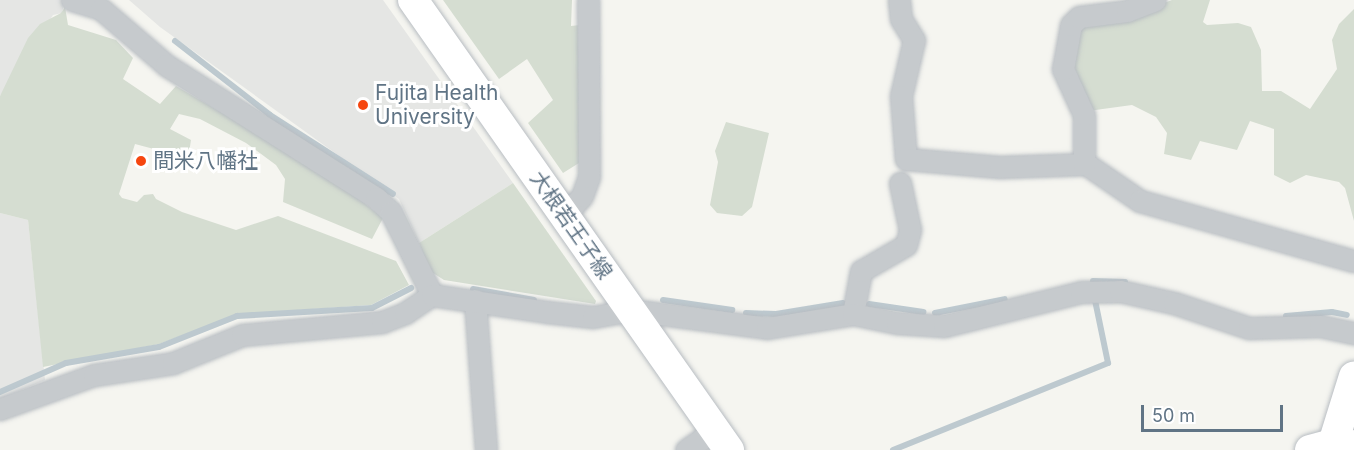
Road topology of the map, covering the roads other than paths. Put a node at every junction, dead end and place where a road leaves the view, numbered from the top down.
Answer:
1 (72, 0) edge
2 (413, 0) edge
3 (588, 0) edge
4 (899, 0) edge
5 (1144, 2) edge
6 (1084, 164) junction
7 (900, 183) dead end
8 (565, 215) junction
9 (1354, 261) edge
10 (432, 295) junction
11 (475, 300) junction
12 (632, 310) junction
13 (853, 314) junction
14 (1354, 333) edge
15 (1354, 376) edge
16 (0, 409) edge
17 (722, 440) edge
18 (1332, 447) edge
19 (486, 450) edge
20 (686, 450) edge

1 - 10 street
2 - 8 street, 大根若王子線
3 - 8 street
4 - 6 street
5 - 6 street
6 - 9 street
7 - 13 street
8 - 12 street, 大根若王子線
10 - 11 street
10 - 16 street
11 - 12 street
11 - 19 street
12 - 13 street
12 - 17 street, 大根若王子線
13 - 14 street
15 - 18 street
17 - 20 street

